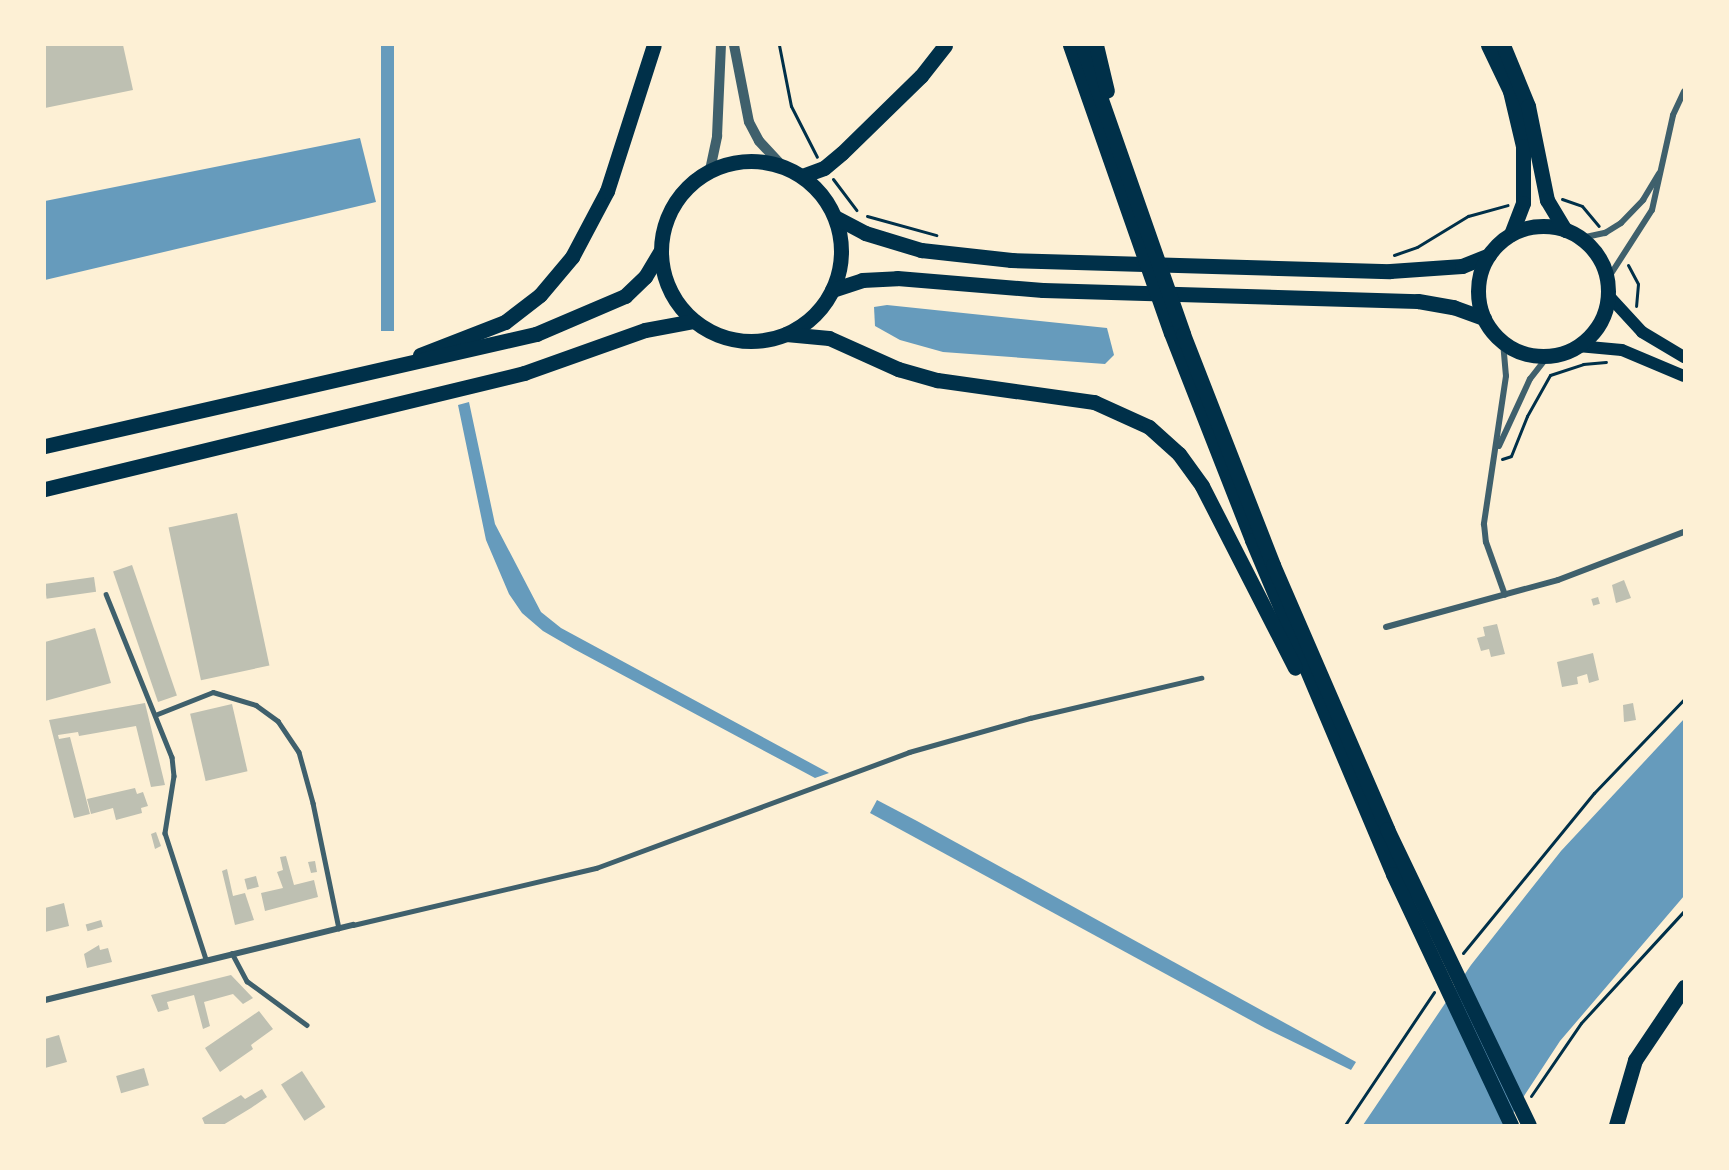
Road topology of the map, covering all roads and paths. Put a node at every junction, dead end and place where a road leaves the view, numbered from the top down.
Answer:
1 (654, 45) edge
2 (721, 45) edge
3 (734, 45) edge
4 (779, 45) edge
5 (945, 45) edge
6 (1070, 45) edge
7 (1082, 45) edge
8 (1096, 45) edge
9 (1488, 45) edge
10 (1503, 45) edge
11 (1684, 92) edge
12 (1119, 153) junction
13 (782, 166) junction
14 (824, 168) junction
15 (1662, 168) junction
16 (710, 170) junction
17 (802, 176) junction
18 (1547, 200) junction
19 (1522, 203) junction
20 (1133, 213) junction
21 (835, 216) junction
22 (1565, 230) junction
23 (1605, 233) junction
24 (1511, 234) junction
25 (944, 237) dead end
26 (1581, 238) junction
27 (660, 252) junction
28 (1382, 255) dead end
29 (1489, 255) junction
30 (1621, 255) junction
31 (1608, 288) junction
32 (832, 290) junction
33 (1484, 318) junction
34 (1629, 320) junction
35 (694, 321) junction
36 (786, 334) junction
37 (1177, 334) junction
38 (1503, 342) junction
39 (1578, 346) junction
40 (1613, 348) junction
41 (1548, 356) junction
42 (1684, 357) edge
43 (371, 374) junction
44 (1684, 376) edge
45 (45, 446) edge
46 (1497, 449) junction
47 (1495, 461) junction
48 (45, 489) edge
49 (1684, 532) edge
50 (106, 594) dead end
51 (1505, 596) junction
52 (1386, 627) dead end
53 (1201, 678) dead end
54 (1684, 699) edge
55 (155, 715) junction
56 (1343, 757) junction
57 (1684, 911) edge
58 (353, 925) joint
59 (339, 928) junction
60 (232, 953) junction
61 (1461, 955) dead end
62 (206, 959) junction
63 (1684, 987) edge
64 (1436, 989) dead end
65 (45, 1000) edge
66 (307, 1025) dead end
67 (1530, 1097) dead end
68 (1345, 1125) edge
69 (1511, 1125) edge
70 (1529, 1125) edge
71 (1617, 1125) edge

1 - 43 main road
2 - 16 street
3 - 13 street
4 - 14 path
5 - 14 main road
6 - 20 main road
7 - 12 main road
8 - 12 main road
9 - 19 main road
10 - 18 main road
11 - 15 street
12 - 20 main road
13 - 16 main road
13 - 17 main road
14 - 17 main road
14 - 25 path
15 - 23 street
15 - 30 street
16 - 27 main road
17 - 21 main road
18 - 22 main road
18 - 23 path
19 - 24 main road
19 - 28 path
20 - 37 main road
21 - 29 main road
21 - 32 main road
22 - 24 main road
22 - 26 main road
23 - 26 street
24 - 29 main road
26 - 31 main road
27 - 35 main road
27 - 43 main road
29 - 33 main road
30 - 31 street
30 - 34 path
31 - 34 main road
31 - 39 main road
32 - 33 main road
32 - 36 main road
33 - 38 main road
34 - 42 main road
35 - 36 main road
35 - 48 main road
36 - 56 main road
37 - 56 main road
37 - 70 main road
38 - 41 main road
38 - 46 street
39 - 40 main road
39 - 41 main road
40 - 44 main road
40 - 47 path
41 - 46 street
43 - 45 main road
46 - 47 street
47 - 51 street
49 - 51 street
50 - 55 lane
51 - 52 street
53 - 58 lane
54 - 61 path
55 - 59 lane
55 - 62 lane
56 - 69 main road
57 - 67 path
58 - 59 street
59 - 60 street
60 - 62 street
60 - 66 lane
62 - 65 street
63 - 71 main road
64 - 68 path

